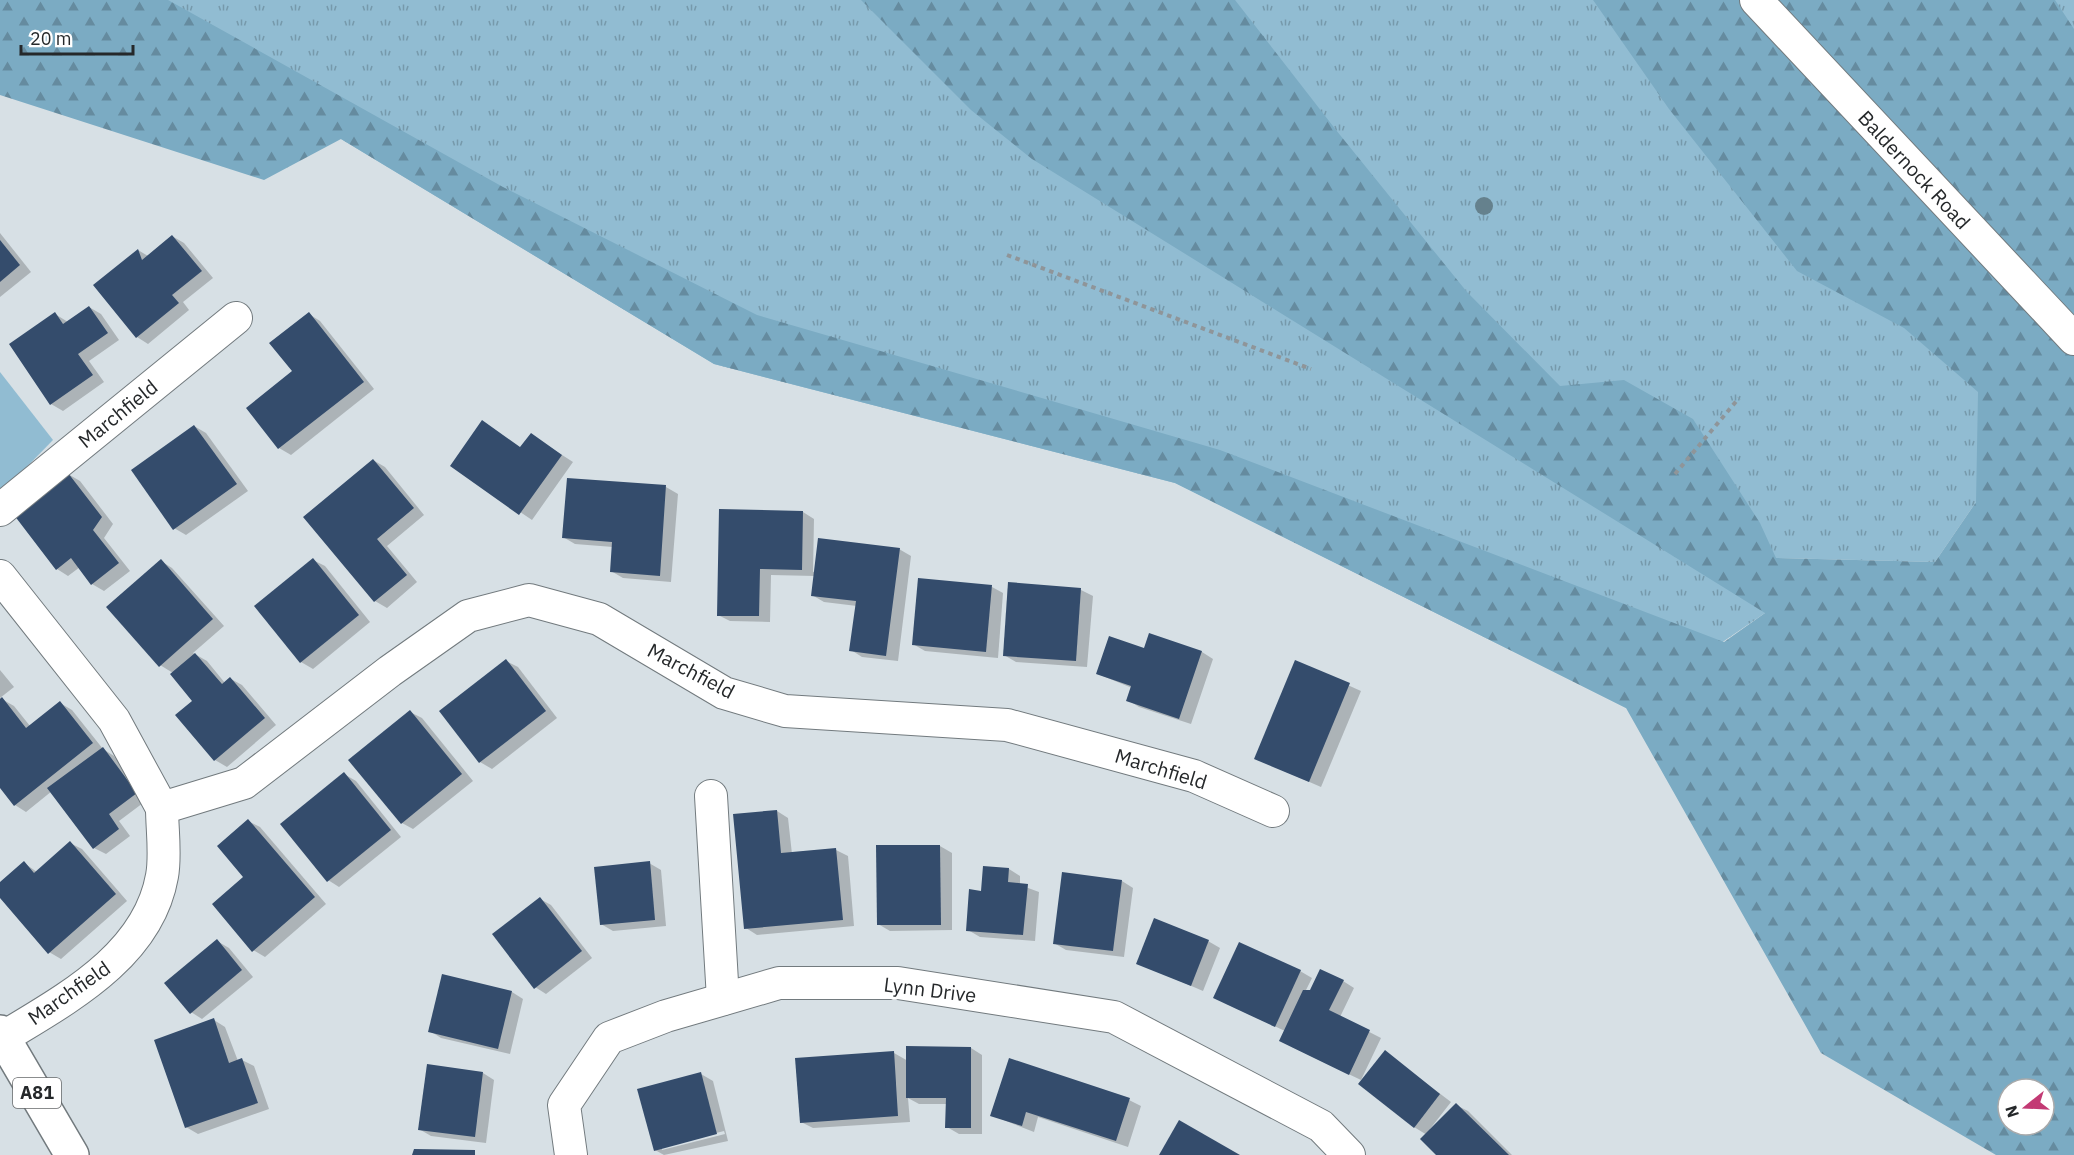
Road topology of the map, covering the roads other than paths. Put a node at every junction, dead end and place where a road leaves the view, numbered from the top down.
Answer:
1 (1756, 0) edge
2 (236, 318) dead end
3 (2074, 339) edge
4 (0, 510) edge
5 (0, 576) edge
6 (711, 796) dead end
7 (162, 807) junction
8 (1274, 811) dead end
9 (723, 999) junction
10 (2, 1035) edge
11 (72, 1155) edge
12 (571, 1155) edge
13 (1349, 1155) edge

1 - 3 street, Baldernock Road
2 - 4 street, Marchfield
5 - 7 street, Marchfield
6 - 9 street
7 - 8 street, Marchfield
7 - 10 street, Marchfield
9 - 12 street, Lynn Drive
9 - 13 street, Lynn Drive
10 - 11 main road, A81

